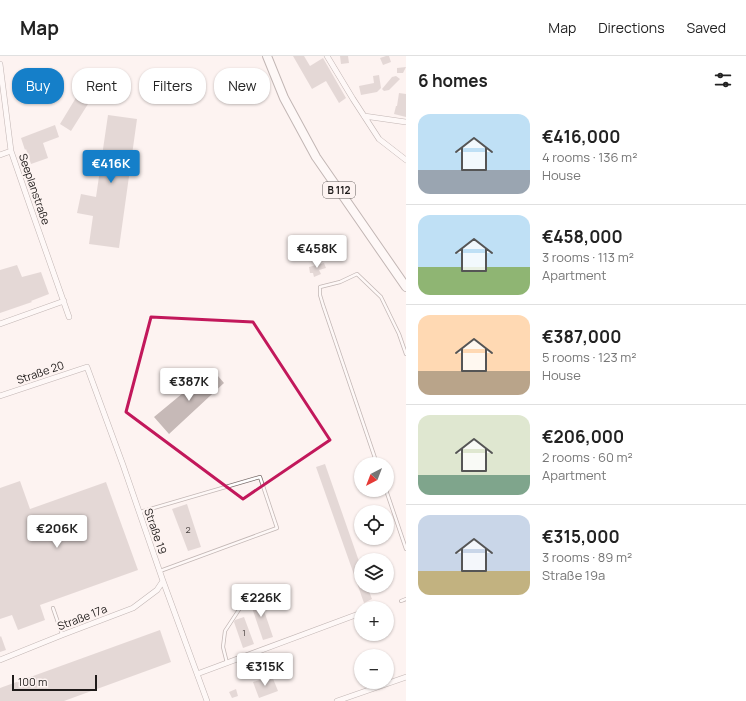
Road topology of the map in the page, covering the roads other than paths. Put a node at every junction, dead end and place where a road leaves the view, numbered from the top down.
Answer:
1 (327, 56) edge
2 (267, 57) edge
3 (0, 64) edge
4 (364, 116) junction
5 (406, 122) edge
6 (11, 151) junction
7 (0, 155) edge
8 (406, 160) edge
9 (406, 287) edge
10 (64, 301) junction
11 (69, 316) dead end
12 (0, 324) edge
13 (406, 354) edge
14 (87, 367) joint
15 (0, 396) edge
16 (375, 457) edge
17 (388, 497) edge
18 (139, 512) junction
19 (406, 549) edge
20 (160, 571) junction
21 (163, 581) junction
22 (264, 590) dead end
23 (406, 599) edge
24 (401, 601) dead end
25 (53, 608) dead end
26 (354, 616) edge
27 (62, 635) junction
28 (0, 660) edge
29 (227, 663) junction
30 (197, 674) junction
31 (406, 677) edge
32 (207, 701) edge
33 (337, 701) edge

1 - 4 street
2 - 9 main road, B 112
3 - 6 street, Seeplanstraße
4 - 5 street
4 - 8 street
6 - 7 street
6 - 10 street, Seeplanstraße
10 - 11 street, Seeplanstraße
10 - 12 street
13 - 16 lane
14 - 15 street, Straße 20
14 - 18 street, Straße 19
17 - 19 lane
18 - 20 street, Straße 19
18 - 20 lane
20 - 21 street, Straße 19
21 - 27 street, Straße 17a
21 - 30 street, Straße 19
22 - 29 lane
23 - 24 lane
25 - 27 lane
26 - 29 street
27 - 28 street, Straße 17a
29 - 30 street
30 - 32 street, Straße 19
31 - 33 street

